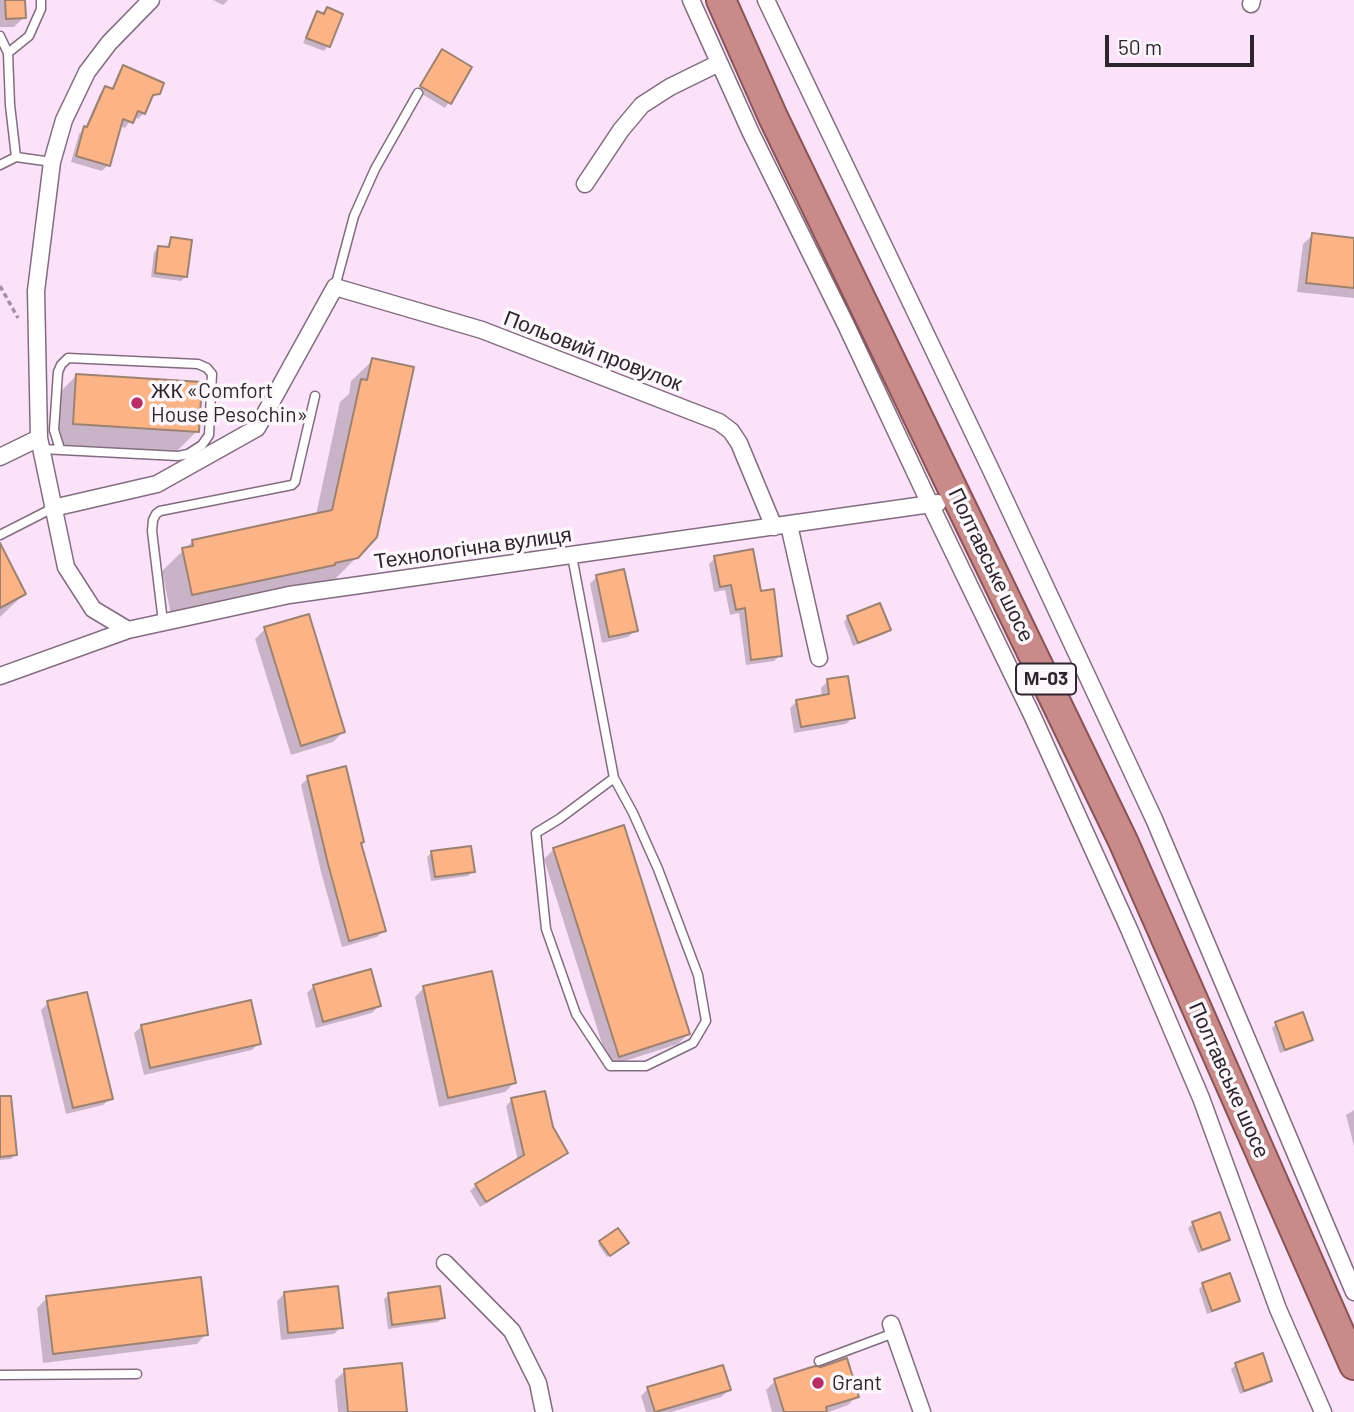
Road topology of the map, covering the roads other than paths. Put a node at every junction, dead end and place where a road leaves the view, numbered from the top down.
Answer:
1 (41, 0) edge
2 (151, 0) edge
3 (691, 0) edge
4 (721, 0) edge
5 (766, 0) edge
6 (0, 36) edge
7 (8, 53) junction
8 (719, 63) junction
9 (418, 93) dead end
10 (16, 158) junction
11 (51, 162) junction
12 (0, 165) edge
13 (585, 184) dead end
14 (335, 287) junction
15 (315, 396) dead end
16 (40, 444) junction
17 (60, 449) junction
18 (0, 457) edge
19 (960, 499) junction
20 (930, 505) junction
21 (53, 508) junction
22 (781, 526) junction
23 (0, 535) edge
24 (572, 556) junction
25 (163, 622) junction
26 (128, 630) junction
27 (819, 658) dead end
28 (0, 676) edge
29 (614, 778) junction
30 (445, 1264) dead end
31 (1354, 1292) edge
32 (893, 1329) joint
33 (819, 1361) dead end
34 (1354, 1365) edge
35 (137, 1374) dead end
36 (0, 1375) edge
37 (544, 1412) edge
38 (922, 1412) edge
39 (1323, 1412) edge

1 - 7 lane
2 - 11 street
3 - 8 street
4 - 19 highway, Полтавське шосе / М-03
5 - 31 street
6 - 7 lane
7 - 10 lane
8 - 13 street
8 - 20 street
9 - 14 lane
10 - 11 lane
10 - 12 lane
11 - 16 street
14 - 21 street
14 - 22 street, Польовий провулок
15 - 25 lane
16 - 17 lane
16 - 18 street
16 - 21 street
17 - 17 lane
19 - 20 street, Технологічна вулиця
19 - 34 highway, Полтавське шосе / М-03
20 - 22 street, Технологічна вулиця
20 - 39 street
21 - 23 lane
21 - 26 street
22 - 24 street, Технологічна вулиця
22 - 27 street, Польовий провулок
24 - 25 street, Технологічна вулиця
24 - 29 lane
25 - 26 street, Технологічна вулиця
26 - 28 street, Технологічна вулиця
29 - 29 lane
30 - 37 street
32 - 33 lane
32 - 38 street
35 - 36 lane

